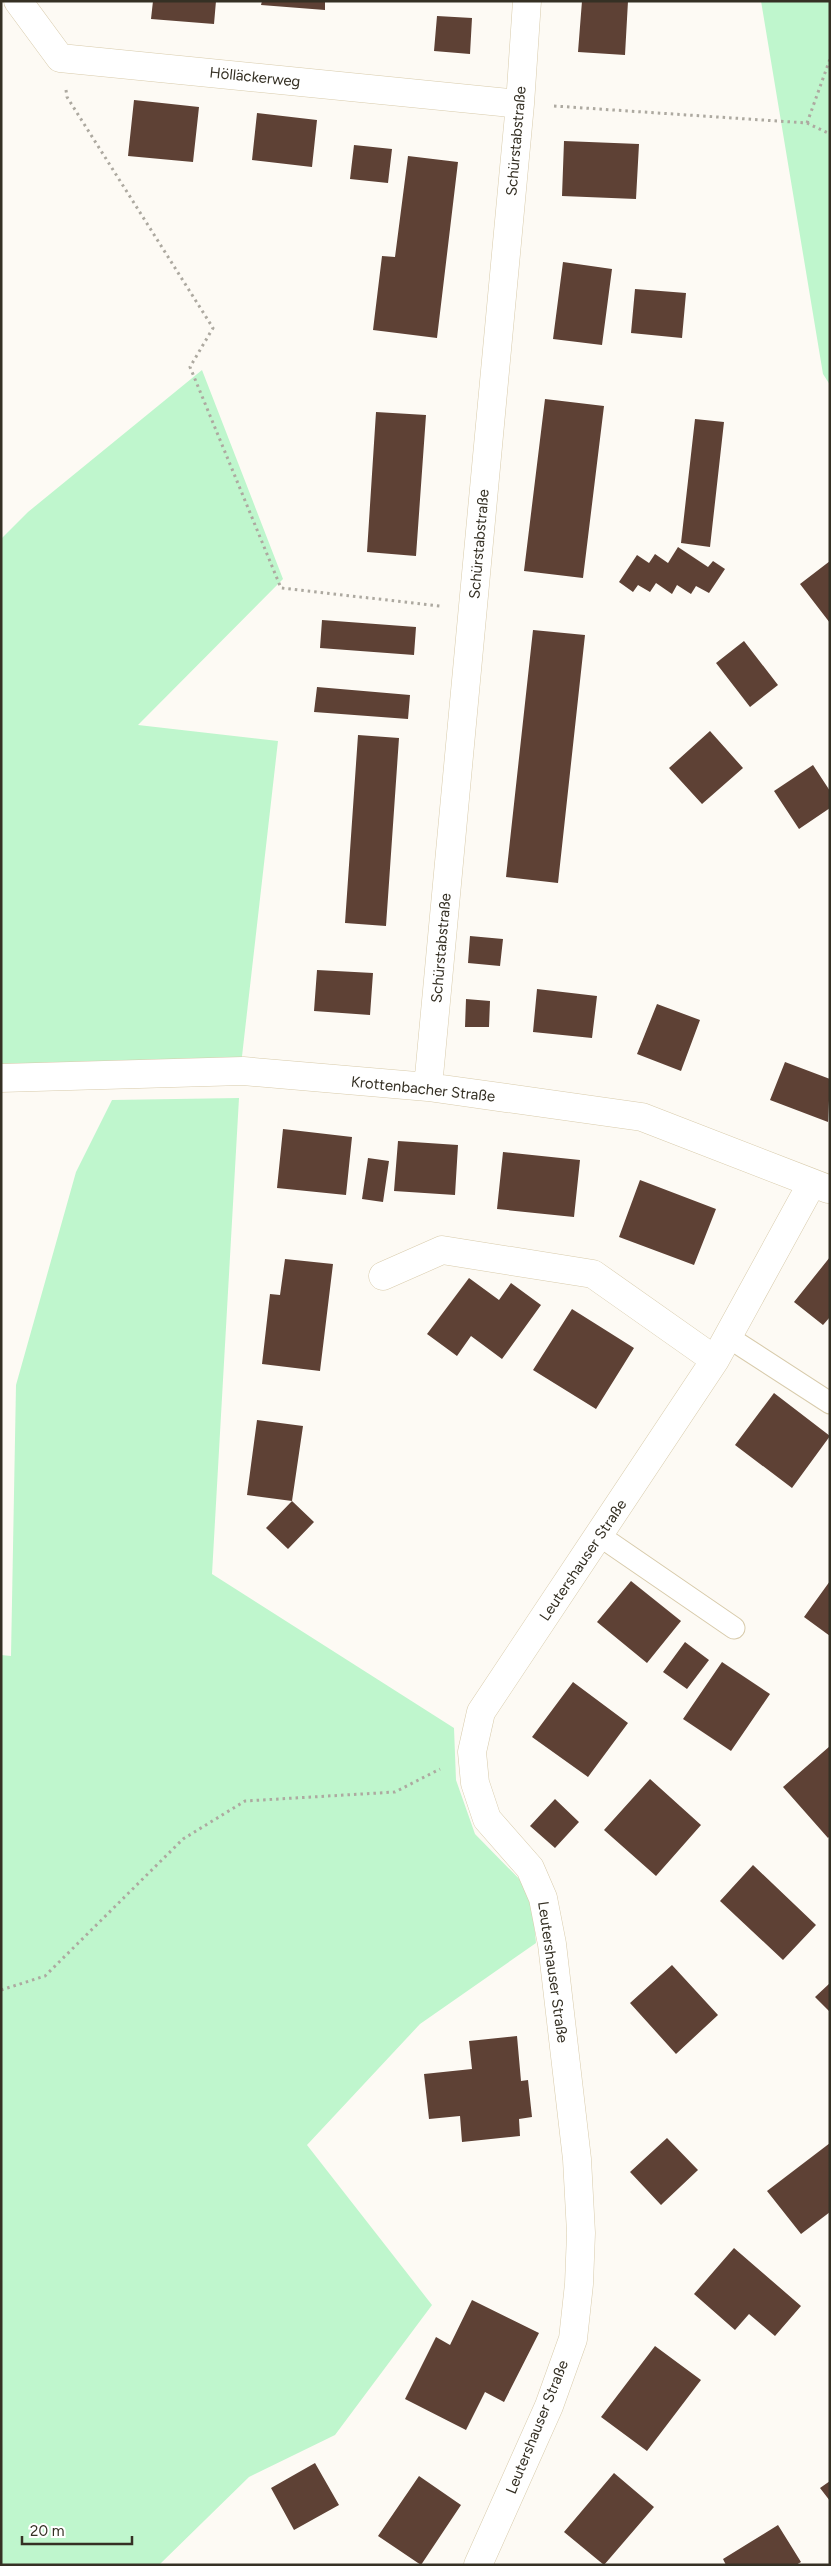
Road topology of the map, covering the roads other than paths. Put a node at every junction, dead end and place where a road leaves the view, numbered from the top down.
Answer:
1 (18, 1) edge
2 (527, 1) edge
3 (520, 104) junction
4 (1, 1078) edge
5 (428, 1087) junction
6 (821, 1186) edge
7 (383, 1276) dead end
8 (722, 1349) junction
9 (830, 1403) edge
10 (600, 1536) junction
11 (734, 1628) dead end
12 (478, 2565) edge

1 - 3 street, Hölläckerweg
2 - 3 street, Schürstabstraße
3 - 5 street, Schürstabstraße
4 - 5 street, Krottenbacher Straße
5 - 6 street, Krottenbacher Straße
6 - 8 street, Leutershauser Straße
7 - 8 street
8 - 9 lane
8 - 10 street, Leutershauser Straße
10 - 11 lane
10 - 12 street, Leutershauser Straße

